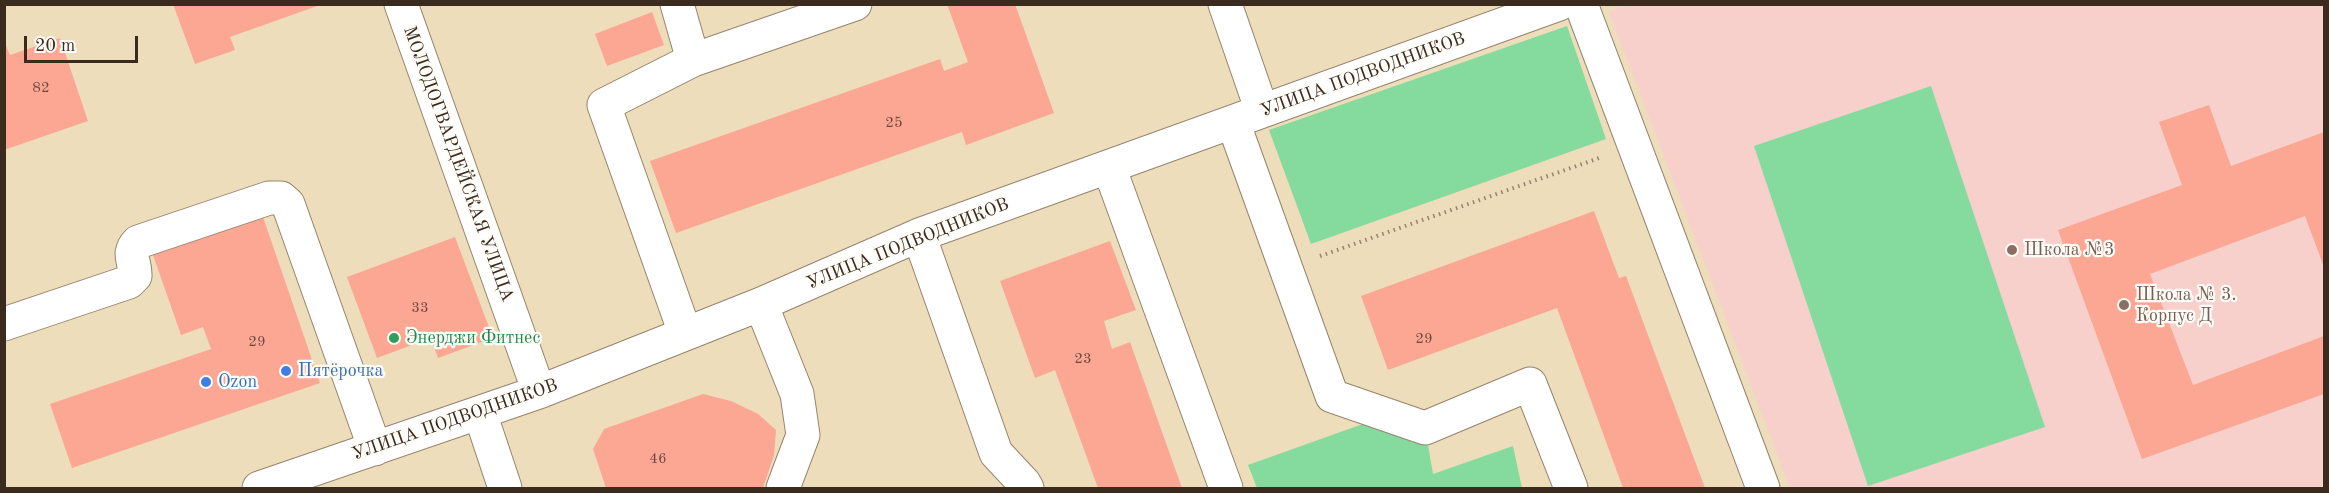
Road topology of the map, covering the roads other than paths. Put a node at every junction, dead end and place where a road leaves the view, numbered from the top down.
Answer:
1 (401, 4) edge
2 (676, 4) edge
3 (855, 4) edge
4 (1225, 4) edge
5 (1559, 4) edge
6 (1581, 4) edge
7 (693, 60) junction
8 (1247, 116) junction
9 (1109, 167) junction
10 (919, 236) junction
11 (761, 304) junction
12 (4, 324) edge
13 (686, 333) junction
14 (539, 392) junction
15 (480, 413) junction
16 (375, 449) junction
17 (259, 489) edge
18 (505, 489) edge
19 (783, 489) edge
20 (1026, 489) edge
21 (1226, 489) edge
22 (1572, 489) edge
23 (1763, 489) edge

1 - 14 street, МОЛОДОГВАРДЕЙСКАЯ УЛИЦА
2 - 7 street
3 - 7 street
4 - 8 street
5 - 8 street, УЛИЦА ПОДВОДНИКОВ
6 - 23 street
7 - 13 street
8 - 9 street, УЛИЦА ПОДВОДНИКОВ
8 - 22 street
9 - 10 street, УЛИЦА ПОДВОДНИКОВ
9 - 21 street
10 - 11 street, УЛИЦА ПОДВОДНИКОВ
10 - 20 street
11 - 13 street, УЛИЦА ПОДВОДНИКОВ
11 - 19 street
12 - 16 street
13 - 14 street, УЛИЦА ПОДВОДНИКОВ
14 - 15 street, УЛИЦА ПОДВОДНИКОВ
15 - 16 street, УЛИЦА ПОДВОДНИКОВ
15 - 18 street
16 - 17 street, УЛИЦА ПОДВОДНИКОВ

